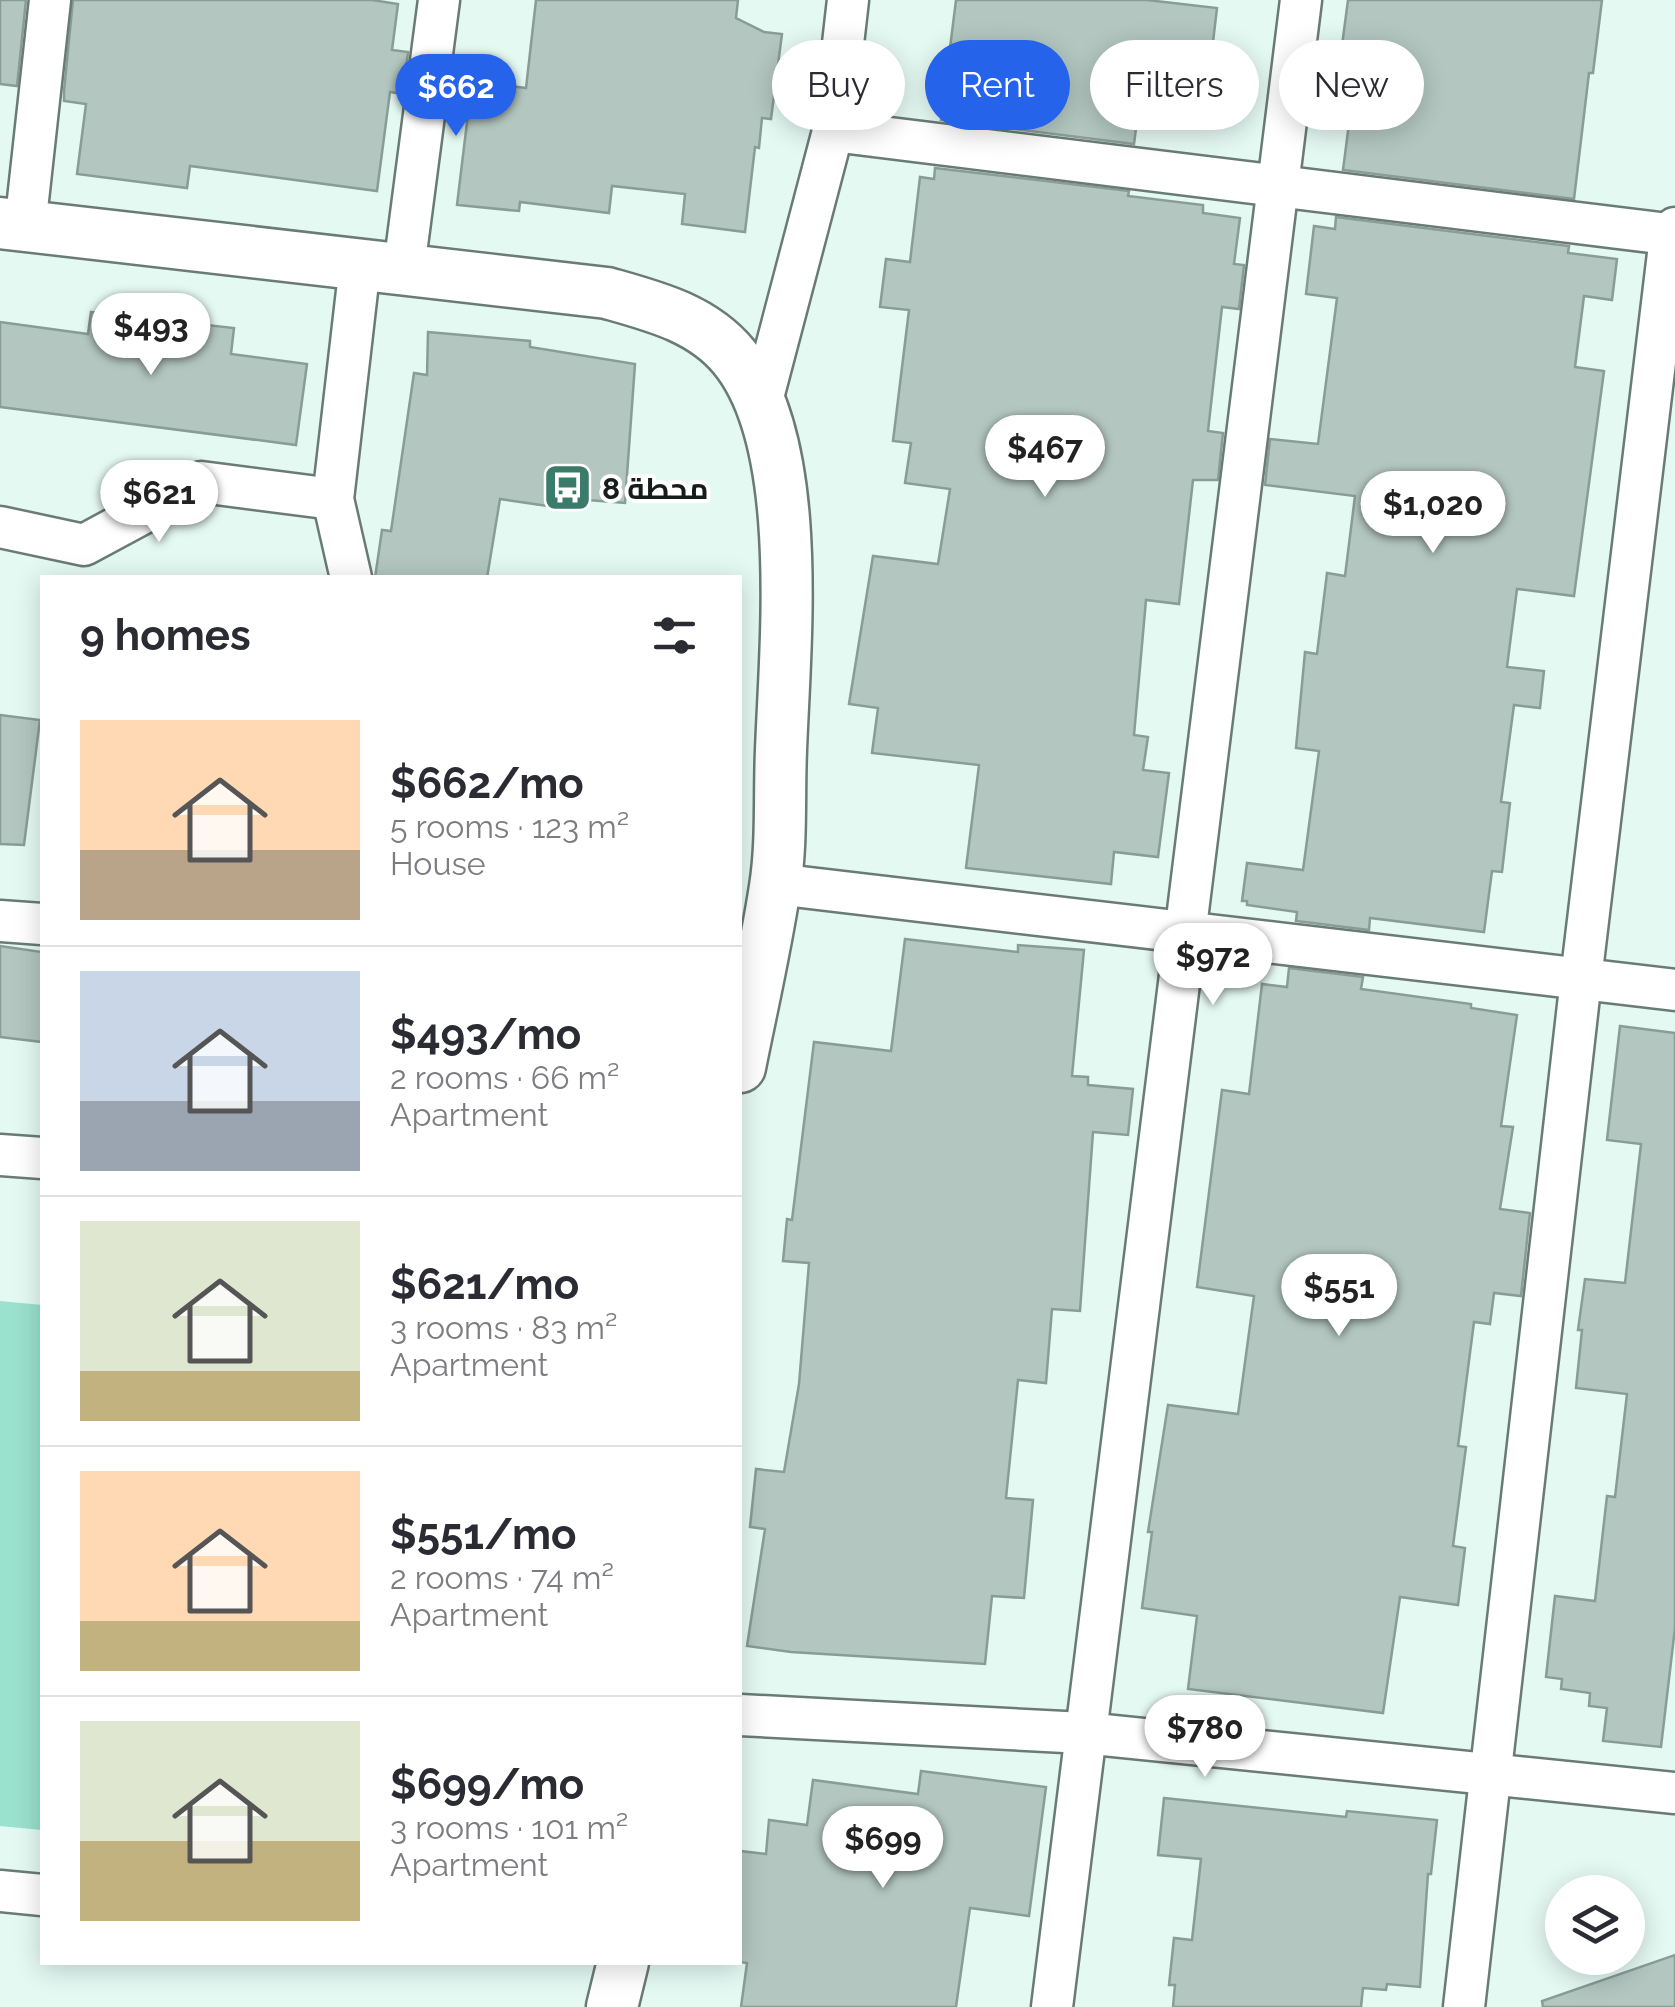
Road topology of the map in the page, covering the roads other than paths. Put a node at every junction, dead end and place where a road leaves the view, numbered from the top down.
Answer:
1 (50, 0) edge
2 (439, 0) edge
3 (848, 0) edge
4 (1301, 0) edge
5 (832, 131) junction
6 (1280, 188) junction
7 (12, 225) edge
8 (1673, 233) edge
9 (382, 266) junction
10 (762, 401) junction
11 (333, 498) junction
12 (0, 528) edge
13 (83, 561) edge
14 (350, 575) edge
15 (776, 884) junction
16 (0, 920) edge
17 (40, 924) edge
18 (1187, 934) junction
19 (1580, 979) junction
20 (1675, 990) edge
21 (742, 1057) edge
22 (0, 1155) edge
23 (40, 1158) edge
24 (742, 1715) edge
25 (1084, 1733) junction
26 (1490, 1772) junction
27 (1675, 1793) edge
28 (0, 1891) edge
29 (40, 1895) edge
30 (622, 1965) edge
31 (612, 2007) edge
32 (1052, 2007) edge
33 (1464, 2007) edge

1 - 7 street
2 - 9 street
3 - 5 street
4 - 6 street
5 - 6 street
5 - 10 street
6 - 8 street
6 - 18 street
7 - 9 street
8 - 19 street
9 - 10 street
9 - 11 street
10 - 15 street
11 - 13 street
11 - 14 street
12 - 13 street
15 - 18 street
15 - 21 street
16 - 17 street
18 - 19 street
18 - 25 street
19 - 20 street
19 - 26 street
22 - 23 street
24 - 25 street
25 - 26 street
25 - 32 street
26 - 27 street
26 - 33 street
28 - 29 street
30 - 31 street

